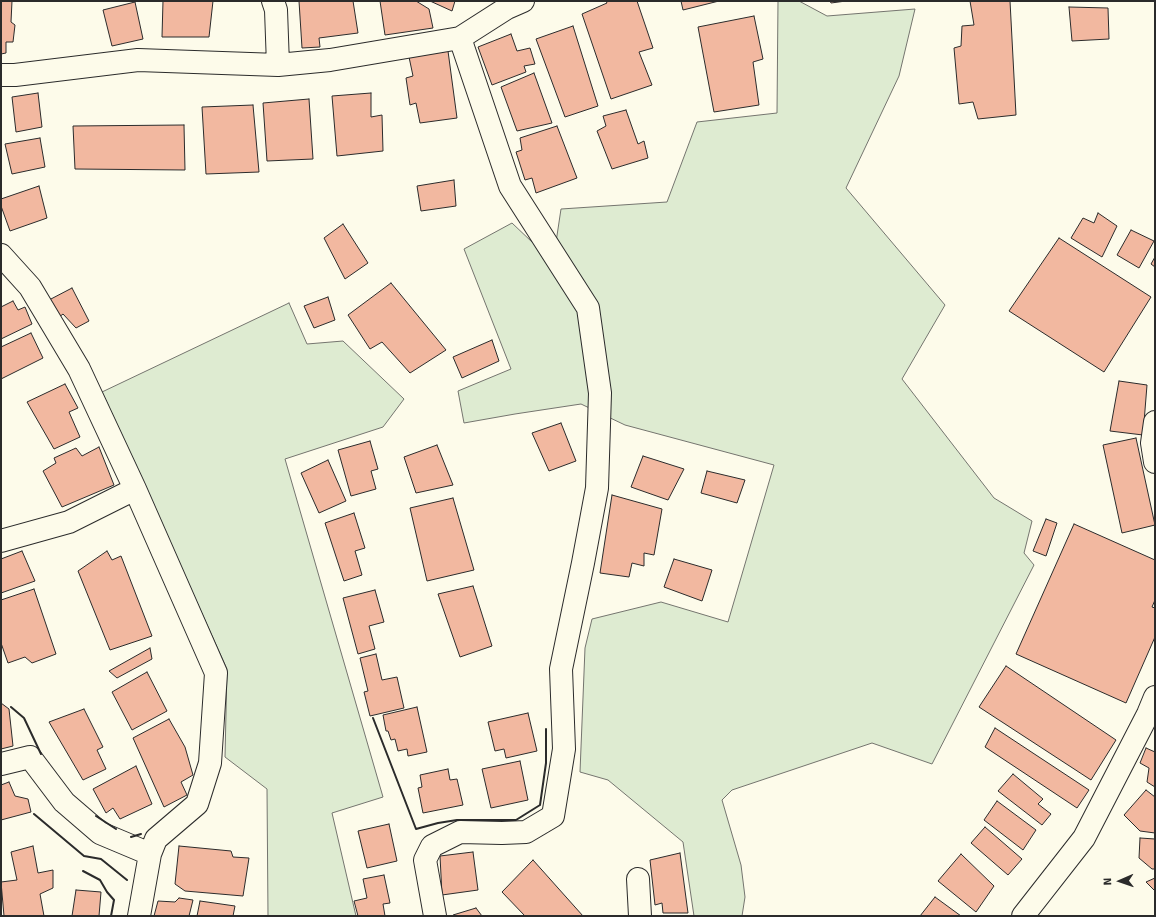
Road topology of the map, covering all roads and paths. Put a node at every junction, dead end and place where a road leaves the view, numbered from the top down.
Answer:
1 (273, 1) edge
2 (512, 4) edge
3 (460, 38) junction
4 (278, 65) junction
5 (1, 75) edge
6 (1, 255) edge
7 (1155, 422) edge
8 (1155, 462) edge
9 (135, 489) junction
10 (1, 541) edge
11 (1155, 697) edge
12 (1, 764) edge
13 (150, 854) junction
14 (638, 879) dead end
15 (139, 916) edge
16 (435, 916) edge
17 (640, 916) edge
18 (1023, 916) edge

1 - 4 street
2 - 3 street
3 - 4 street
3 - 16 street
4 - 5 street
6 - 9 street
7 - 8 street
9 - 10 street
9 - 13 street
11 - 18 street
12 - 13 street
13 - 15 street
14 - 17 street

